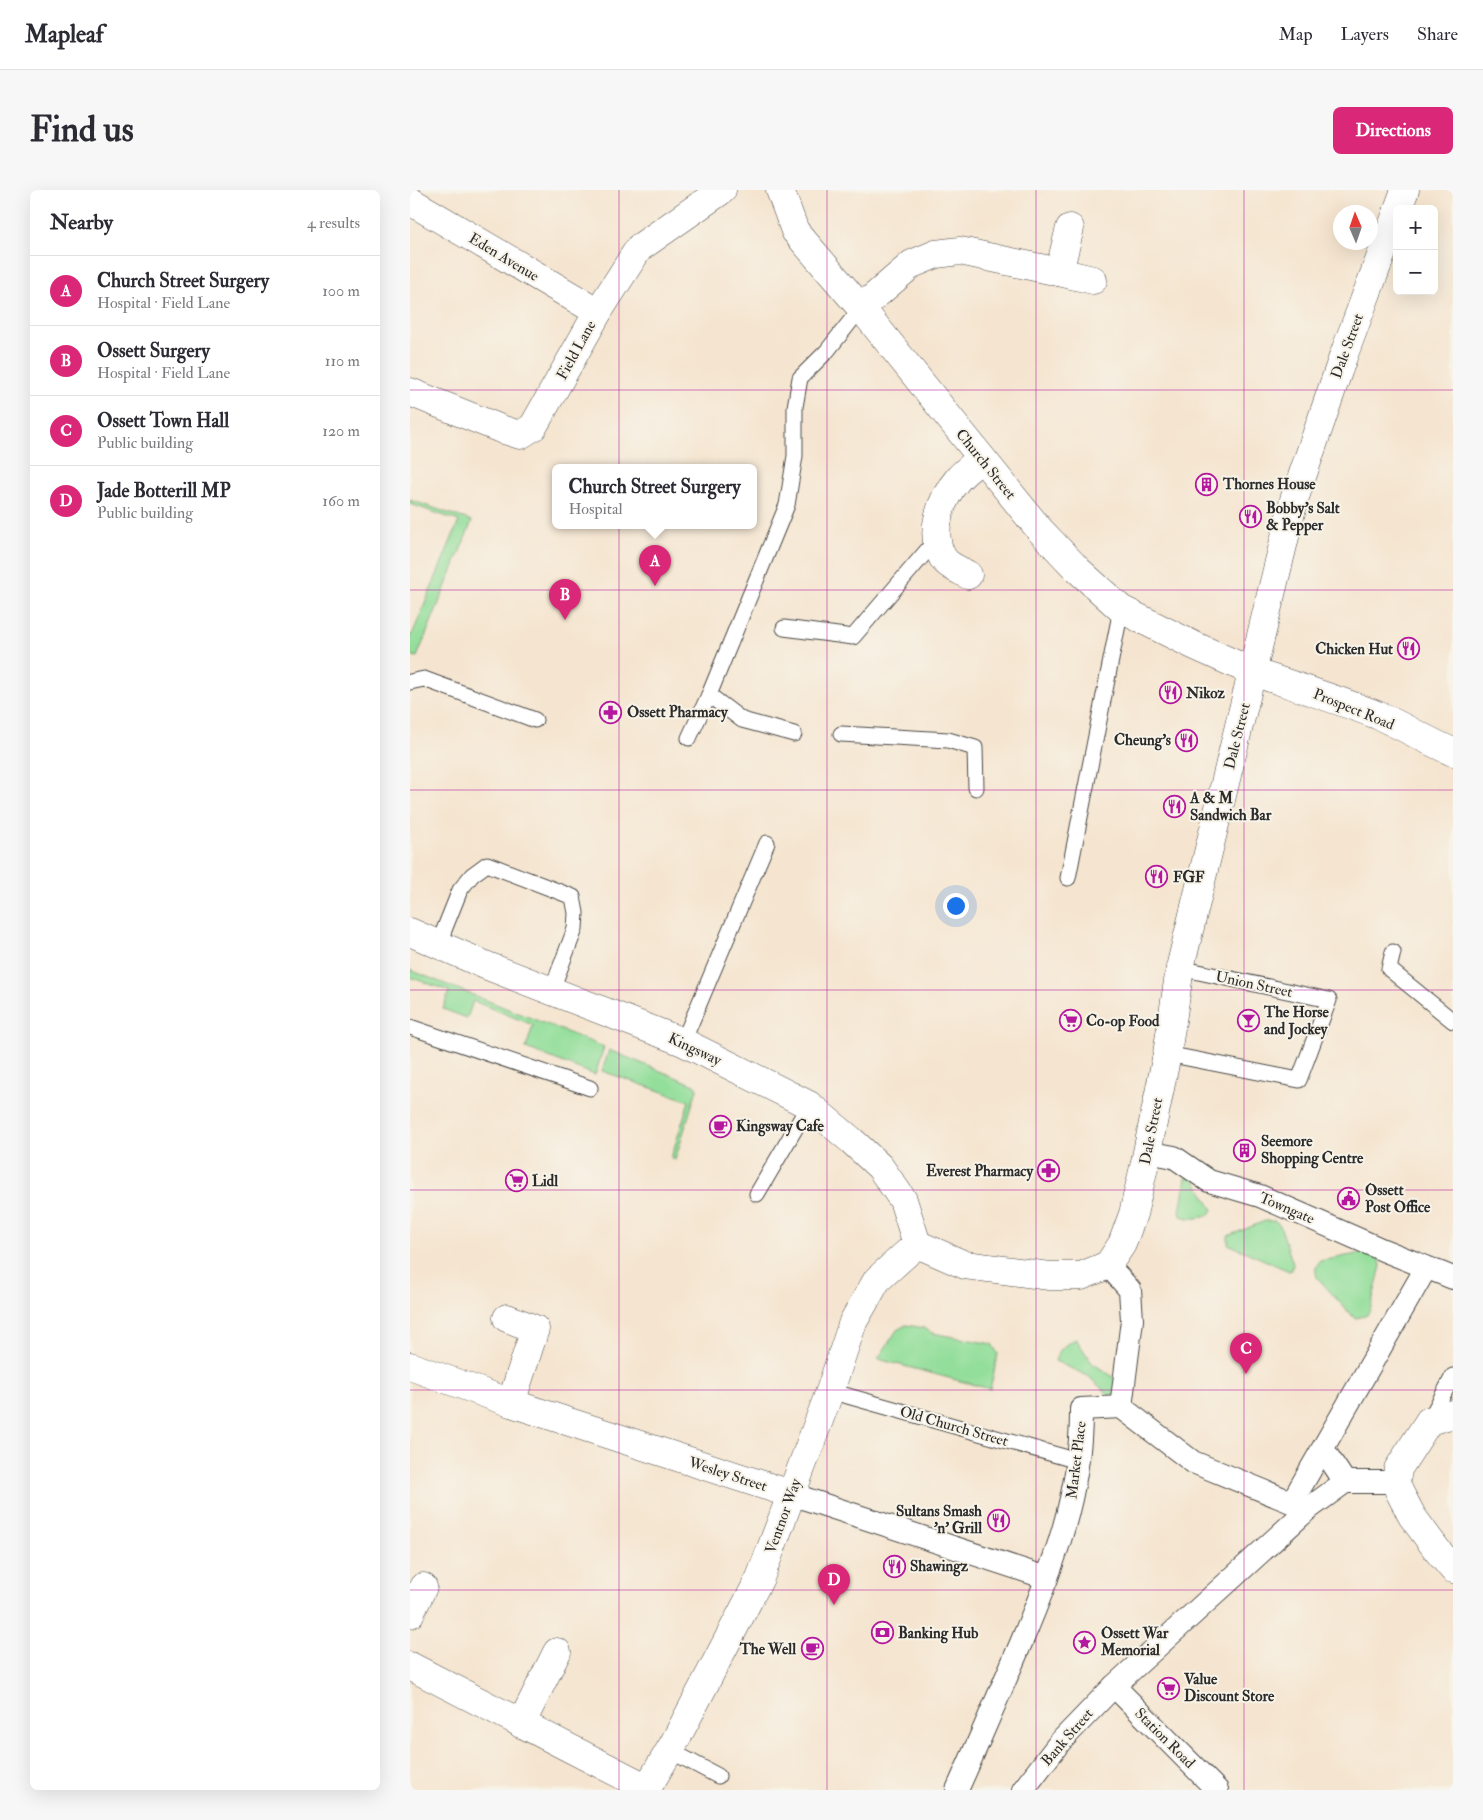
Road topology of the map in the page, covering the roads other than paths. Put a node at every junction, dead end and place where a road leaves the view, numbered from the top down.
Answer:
1 (722, 190) edge
2 (780, 190) edge
3 (1405, 190) edge
4 (410, 201) edge
5 (1399, 205) edge
6 (1393, 224) edge
7 (1070, 228) dead end
8 (1059, 272) junction
9 (1092, 280) dead end
10 (861, 308) junction
11 (598, 312) junction
12 (410, 392) edge
13 (981, 458) junction
14 (936, 540) junction
15 (968, 575) dead end
16 (1121, 609) junction
17 (784, 628) dead end
18 (1252, 672) junction
19 (410, 682) edge
20 (709, 695) junction
21 (535, 720) dead end
22 (794, 734) dead end
23 (841, 734) dead end
24 (689, 738) dead end
25 (1453, 752) edge
26 (976, 788) dead end
27 (767, 843) dead end
28 (1068, 878) dead end
29 (410, 932) edge
30 (438, 945) junction
31 (1393, 952) dead end
32 (1180, 968) junction
33 (552, 992) junction
34 (1453, 1021) edge
35 (410, 1027) edge
36 (683, 1042) junction
37 (1167, 1054) junction
38 (590, 1088) dead end
39 (809, 1105) junction
40 (1147, 1152) junction
41 (757, 1194) dead end
42 (917, 1244) junction
43 (1108, 1265) junction
44 (1426, 1268) junction
45 (1453, 1278) edge
46 (507, 1318) dead end
47 (410, 1366) edge
48 (1453, 1376) edge
49 (830, 1391) junction
50 (511, 1404) junction
51 (1121, 1407) junction
52 (1441, 1418) edge
53 (1323, 1449) junction
54 (1078, 1461) junction
55 (1346, 1482) junction
56 (1396, 1482) junction
57 (791, 1494) junction
58 (1300, 1506) junction
59 (1453, 1569) edge
60 (1047, 1578) junction
61 (423, 1587) dead end
62 (410, 1614) edge
63 (557, 1652) dead end
64 (410, 1666) edge
65 (1114, 1686) junction
66 (522, 1724) junction
67 (669, 1750) junction
68 (718, 1776) dead end
69 (646, 1789) edge
70 (957, 1790) edge
71 (1023, 1790) edge
72 (1217, 1790) edge

1 - 11 street, Field Lane
2 - 10 street, Church Street
3 - 5 street
4 - 11 street, Eden Avenue
6 - 18 street, Dale Street
7 - 8 street
8 - 9 street
8 - 10 street
10 - 13 street, Church Street
10 - 20 lane
11 - 12 street, Field Lane
13 - 14 street
13 - 16 street, Church Street
14 - 15 street
14 - 17 lane
16 - 18 street, Church Street
16 - 28 lane
18 - 25 street, Prospect Road
18 - 32 street, Dale Street
19 - 21 lane
20 - 22 lane
20 - 24 lane
23 - 26 lane
27 - 36 lane
29 - 30 street, Kingsway
30 - 33 street, Kingsway
30 - 33 lane
31 - 34 lane
32 - 37 street, Dale Street
32 - 37 lane, Union Street
33 - 36 street, Kingsway
35 - 38 lane
36 - 39 street, Kingsway
37 - 40 street, Dale Street
39 - 41 lane
39 - 42 street, Kingsway
40 - 43 street, Dale Street
40 - 44 street, Towngate
42 - 43 street
42 - 49 street, Ventnor Way
43 - 51 street
44 - 45 street, Towngate
44 - 53 street
46 - 50 street
47 - 50 street, Wesley Street
48 - 52 lane
49 - 54 lane, Old Church Street
49 - 57 street, Ventnor Way
50 - 57 street, Wesley Street
51 - 54 street, Market Place
51 - 58 street
52 - 56 street
53 - 55 street
53 - 58 street
54 - 60 street, Market Place
55 - 56 street
55 - 58 street
56 - 59 street
57 - 60 street, Wesley Street
57 - 67 street, Ventnor Way
58 - 65 street
60 - 70 street, Market Place
61 - 62 street
63 - 66 street
64 - 66 street
65 - 71 street, Bank Street
65 - 72 street, Station Road
66 - 69 street
67 - 68 lane
67 - 69 street, Ventnor Way

